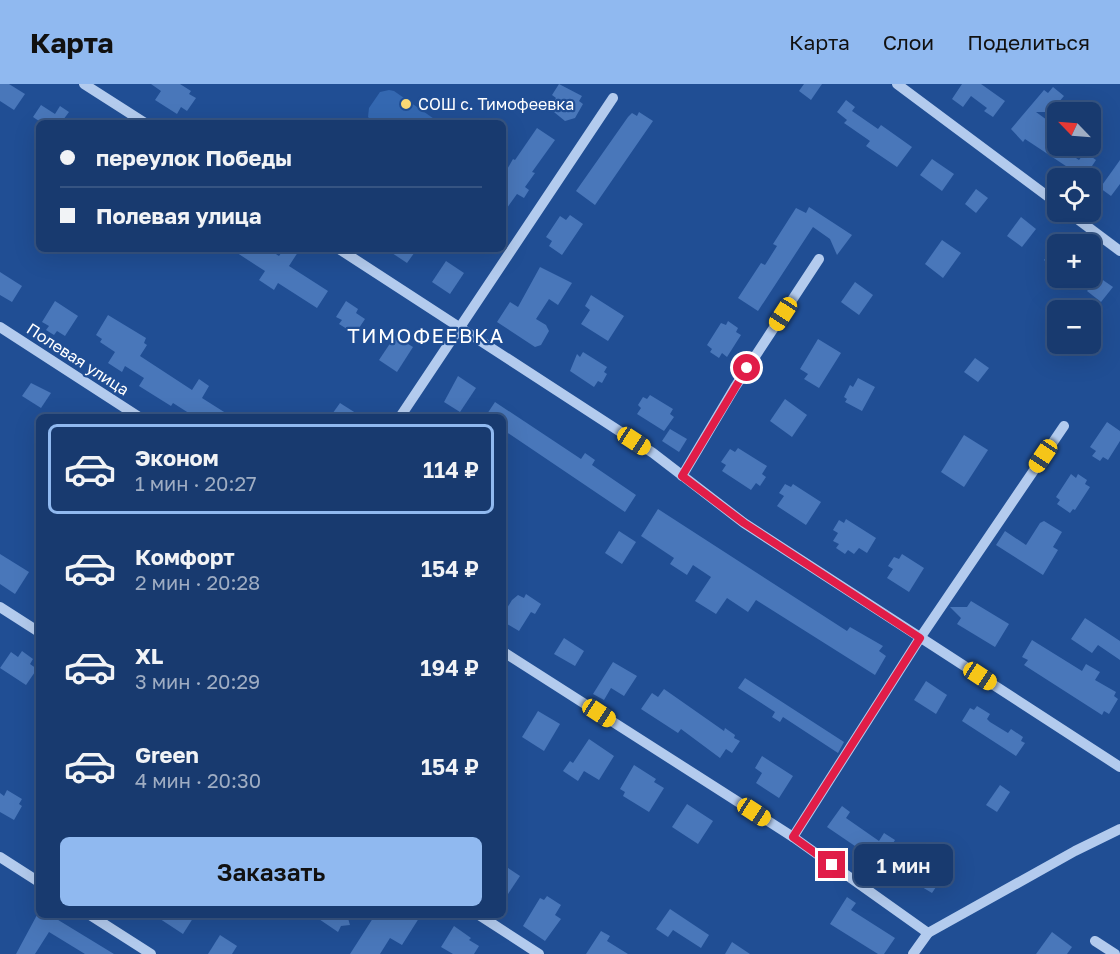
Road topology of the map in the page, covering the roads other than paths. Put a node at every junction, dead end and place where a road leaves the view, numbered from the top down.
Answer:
1 (84, 84) edge
2 (897, 84) edge
3 (613, 98) dead end
4 (140, 120) edge
5 (1047, 196) edge
6 (1081, 222) edge
7 (1120, 251) edge
8 (344, 252) edge
9 (819, 259) dead end
10 (0, 327) edge
11 (460, 327) junction
12 (134, 414) edge
13 (402, 414) edge
14 (1064, 426) dead end
15 (682, 476) junction
16 (0, 607) edge
17 (36, 630) edge
18 (920, 638) junction
19 (506, 654) edge
20 (1120, 767) edge
21 (1120, 829) edge
22 (793, 837) junction
23 (0, 857) edge
24 (36, 880) edge
25 (95, 918) edge
26 (484, 918) edge
27 (928, 933) junction
28 (1095, 941) dead end
29 (151, 954) edge
30 (539, 954) edge
31 (913, 954) edge
32 (1115, 954) edge

1 - 4 street
2 - 5 street
3 - 11 street
6 - 7 street
8 - 11 street
9 - 15 street
10 - 12 street, Полевая улица
11 - 13 street
11 - 15 street
14 - 18 street
15 - 18 street
16 - 17 street
18 - 20 street
18 - 22 street
19 - 22 street
21 - 27 street
22 - 27 street
23 - 24 street
25 - 29 street
26 - 30 street
27 - 31 street
28 - 32 street

